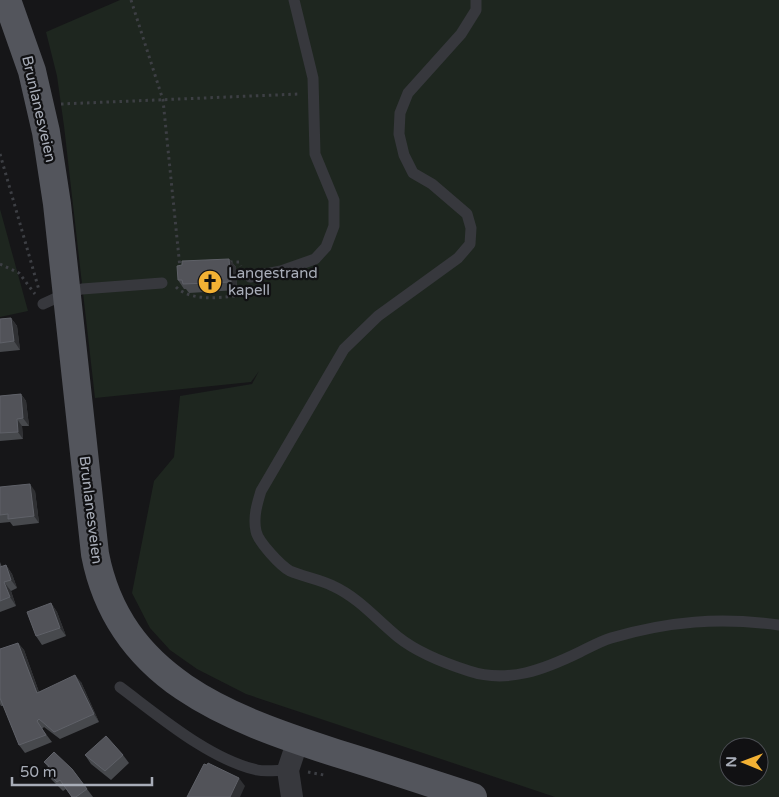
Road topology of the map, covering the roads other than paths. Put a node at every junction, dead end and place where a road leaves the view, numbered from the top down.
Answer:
1 (6, 0) edge
2 (294, 0) edge
3 (476, 0) edge
4 (250, 277) road end
5 (162, 283) dead end
6 (55, 298) junction
7 (779, 625) edge
8 (120, 687) dead end
9 (298, 740) junction
10 (288, 770) junction
11 (292, 797) edge
12 (473, 797) edge

1 - 6 main road, Brunlanesveien
2 - 4 lane
3 - 7 lane
5 - 6 lane
6 - 9 main road, Brunlanesveien
8 - 10 lane
9 - 10 street
9 - 12 main road, Brunlanesveien
10 - 11 street

